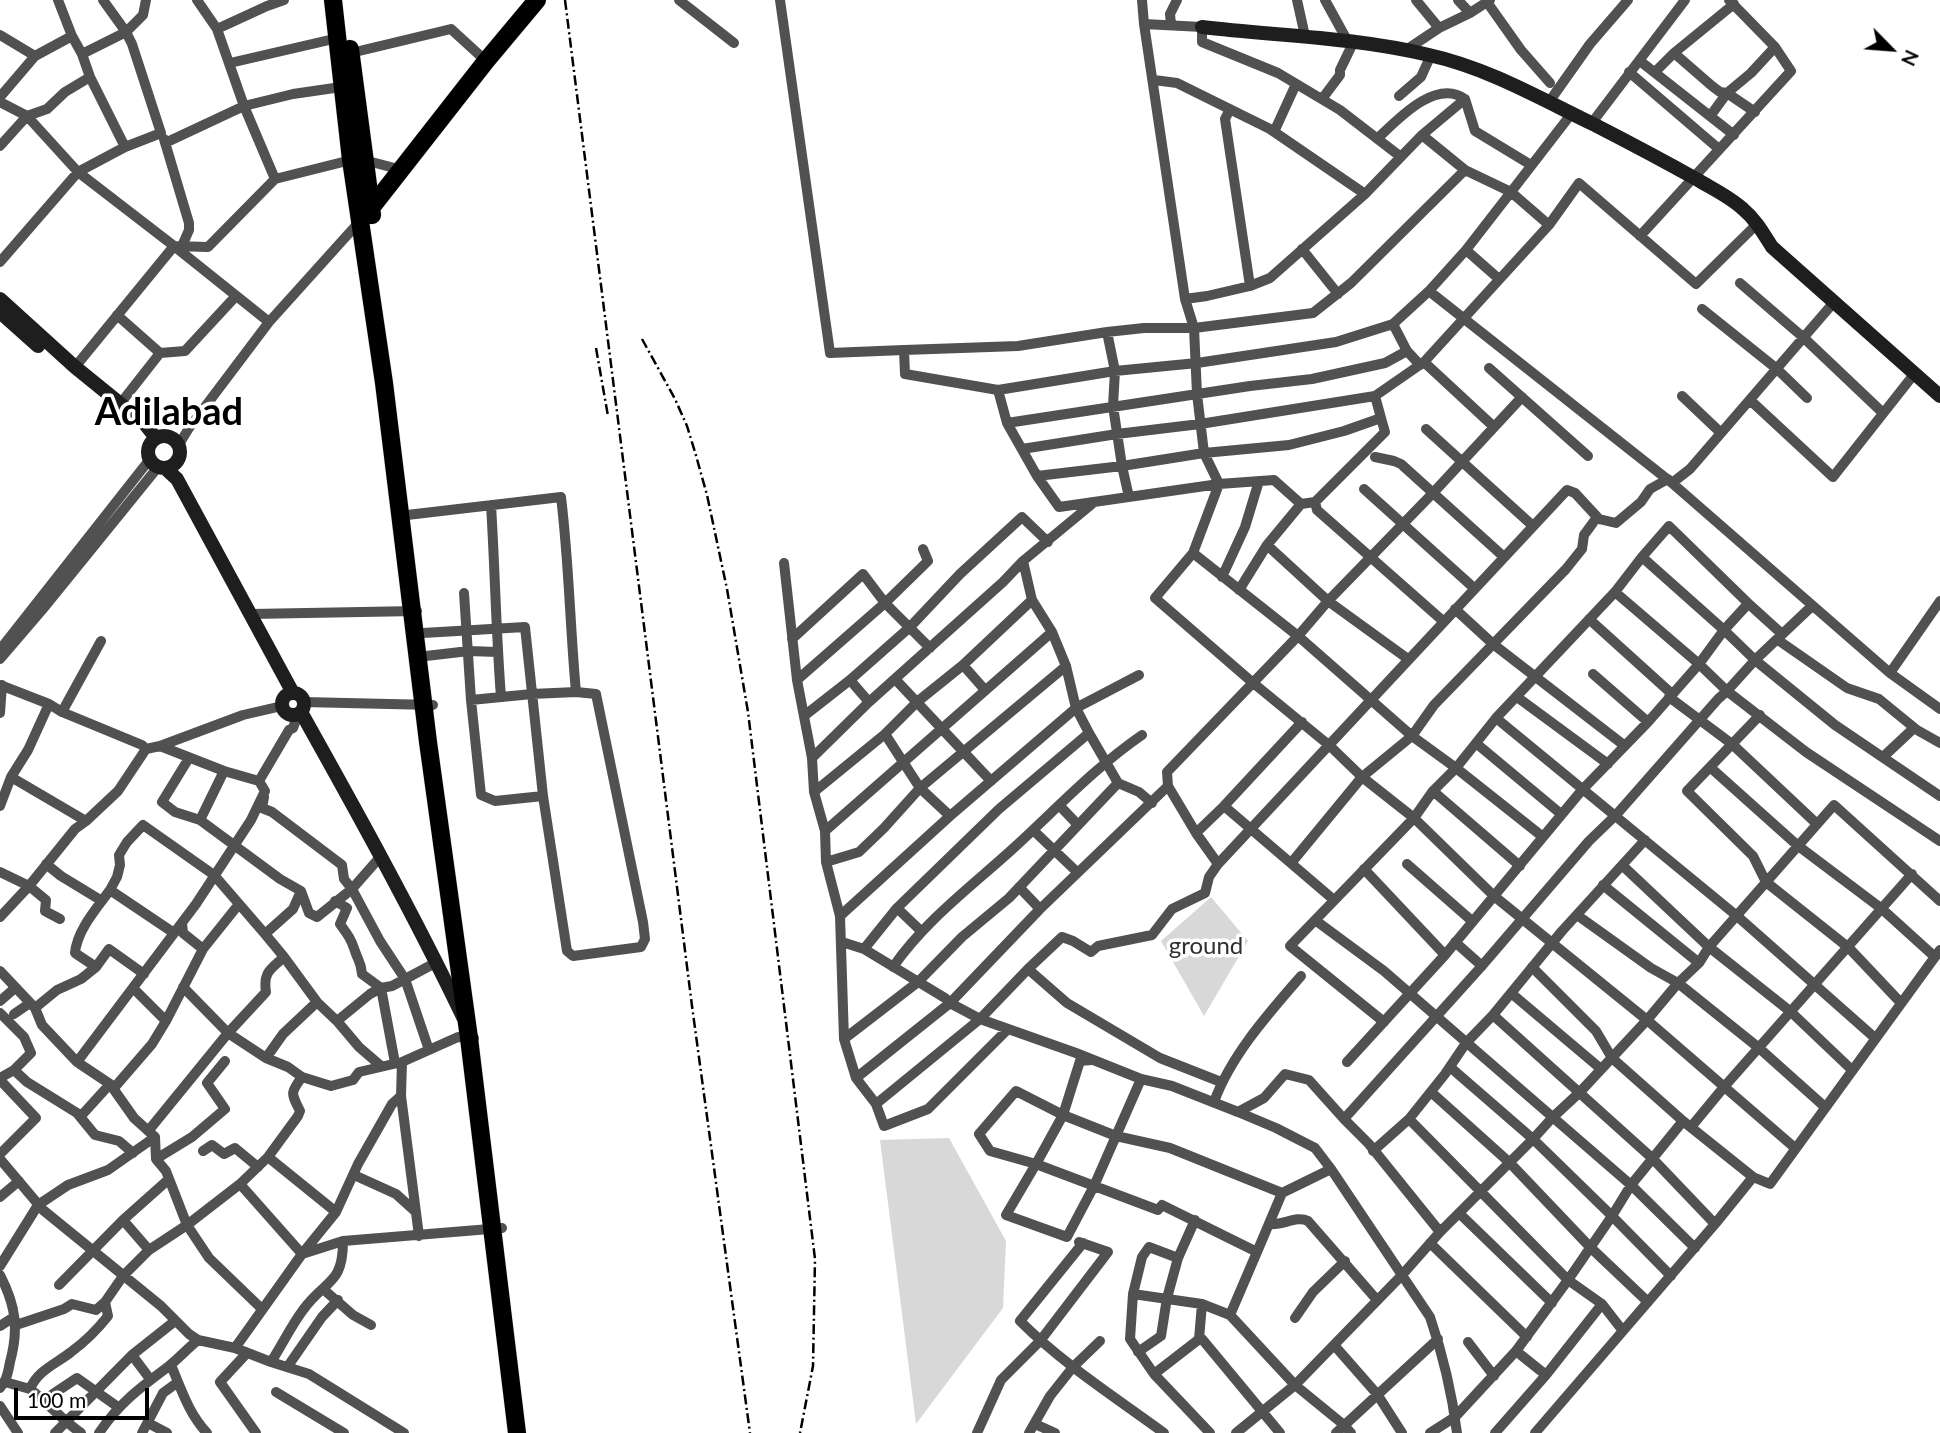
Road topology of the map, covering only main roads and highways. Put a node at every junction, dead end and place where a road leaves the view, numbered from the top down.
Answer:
1 (333, 0) edge
2 (345, 0) edge
3 (537, 0) edge
4 (1202, 27) road end
5 (349, 86) junction
6 (366, 214) junction
7 (0, 299) edge
8 (0, 313) edge
9 (1940, 396) edge
10 (153, 441) junction
11 (162, 464) junction
12 (416, 611) junction
13 (299, 705) junction
14 (428, 705) junction
15 (282, 706) road end
16 (471, 1034) junction
17 (496, 1229) junction
18 (517, 1433) edge
19 (527, 1433) edge

1 - 5 main road
2 - 5 main road
3 - 6 main road
4 - 9 main road
5 - 6 main road
6 - 12 main road
6 - 12 main road
7 - 10 main road
8 - 10 main road
10 - 11 main road
10 - 11 main road
11 - 13 main road
12 - 14 main road
12 - 14 main road
13 - 15 main road
13 - 16 main road
14 - 16 main road
16 - 17 main road
17 - 18 main road
17 - 19 main road

